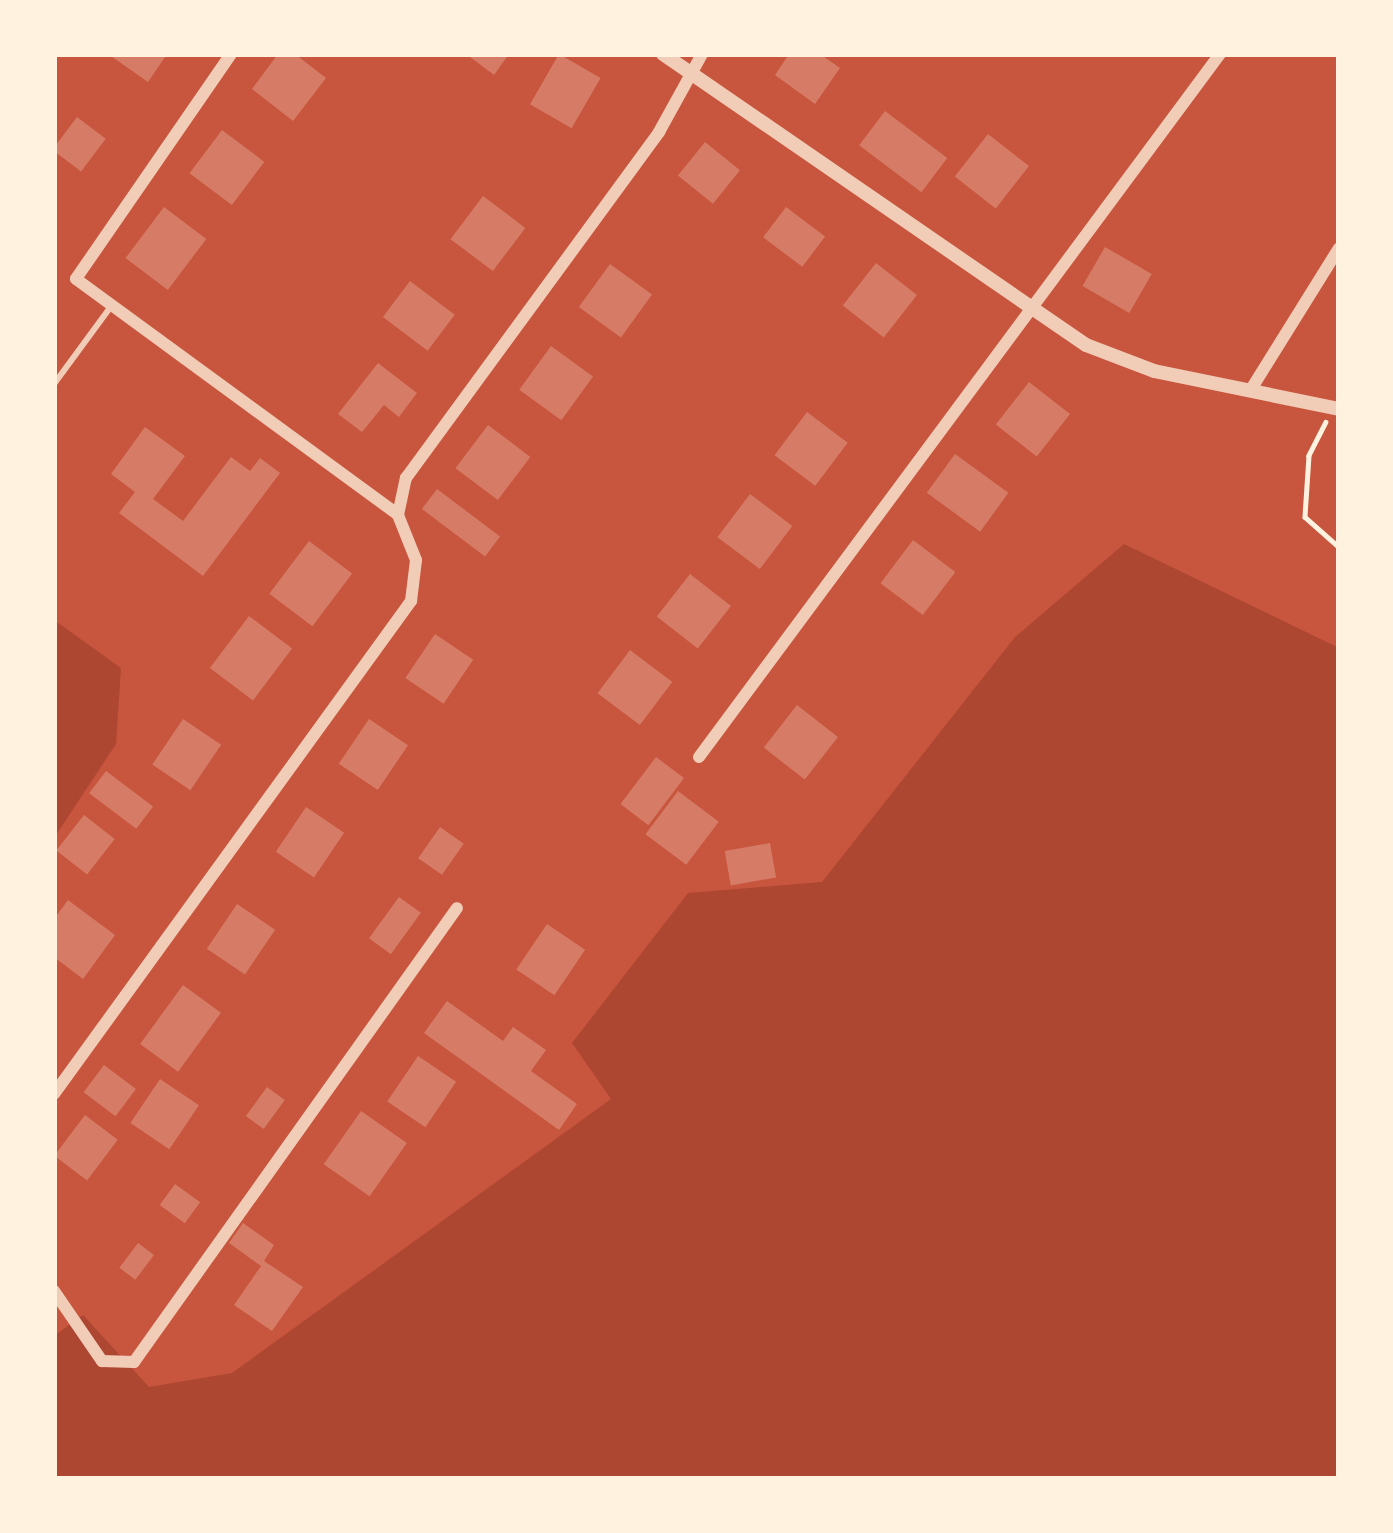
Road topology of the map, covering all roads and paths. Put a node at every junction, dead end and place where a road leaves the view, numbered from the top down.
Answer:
1 (231, 54) edge
2 (663, 54) edge
3 (702, 54) edge
4 (1220, 54) edge
5 (691, 73) junction
6 (1339, 248) edge
7 (109, 309) junction
8 (1030, 314) junction
9 (54, 384) edge
10 (1250, 391) junction
11 (1336, 408) edge
12 (398, 515) junction
13 (1339, 547) edge
14 (699, 757) dead end
15 (457, 908) dead end
16 (54, 1094) edge
17 (54, 1291) edge

1 - 7 street
2 - 5 street
3 - 5 street
4 - 8 street
5 - 8 street
5 - 12 street
6 - 10 street
7 - 9 lane
7 - 12 street
8 - 10 street
8 - 14 street
10 - 11 street
11 - 13 path
12 - 16 street
15 - 17 street

